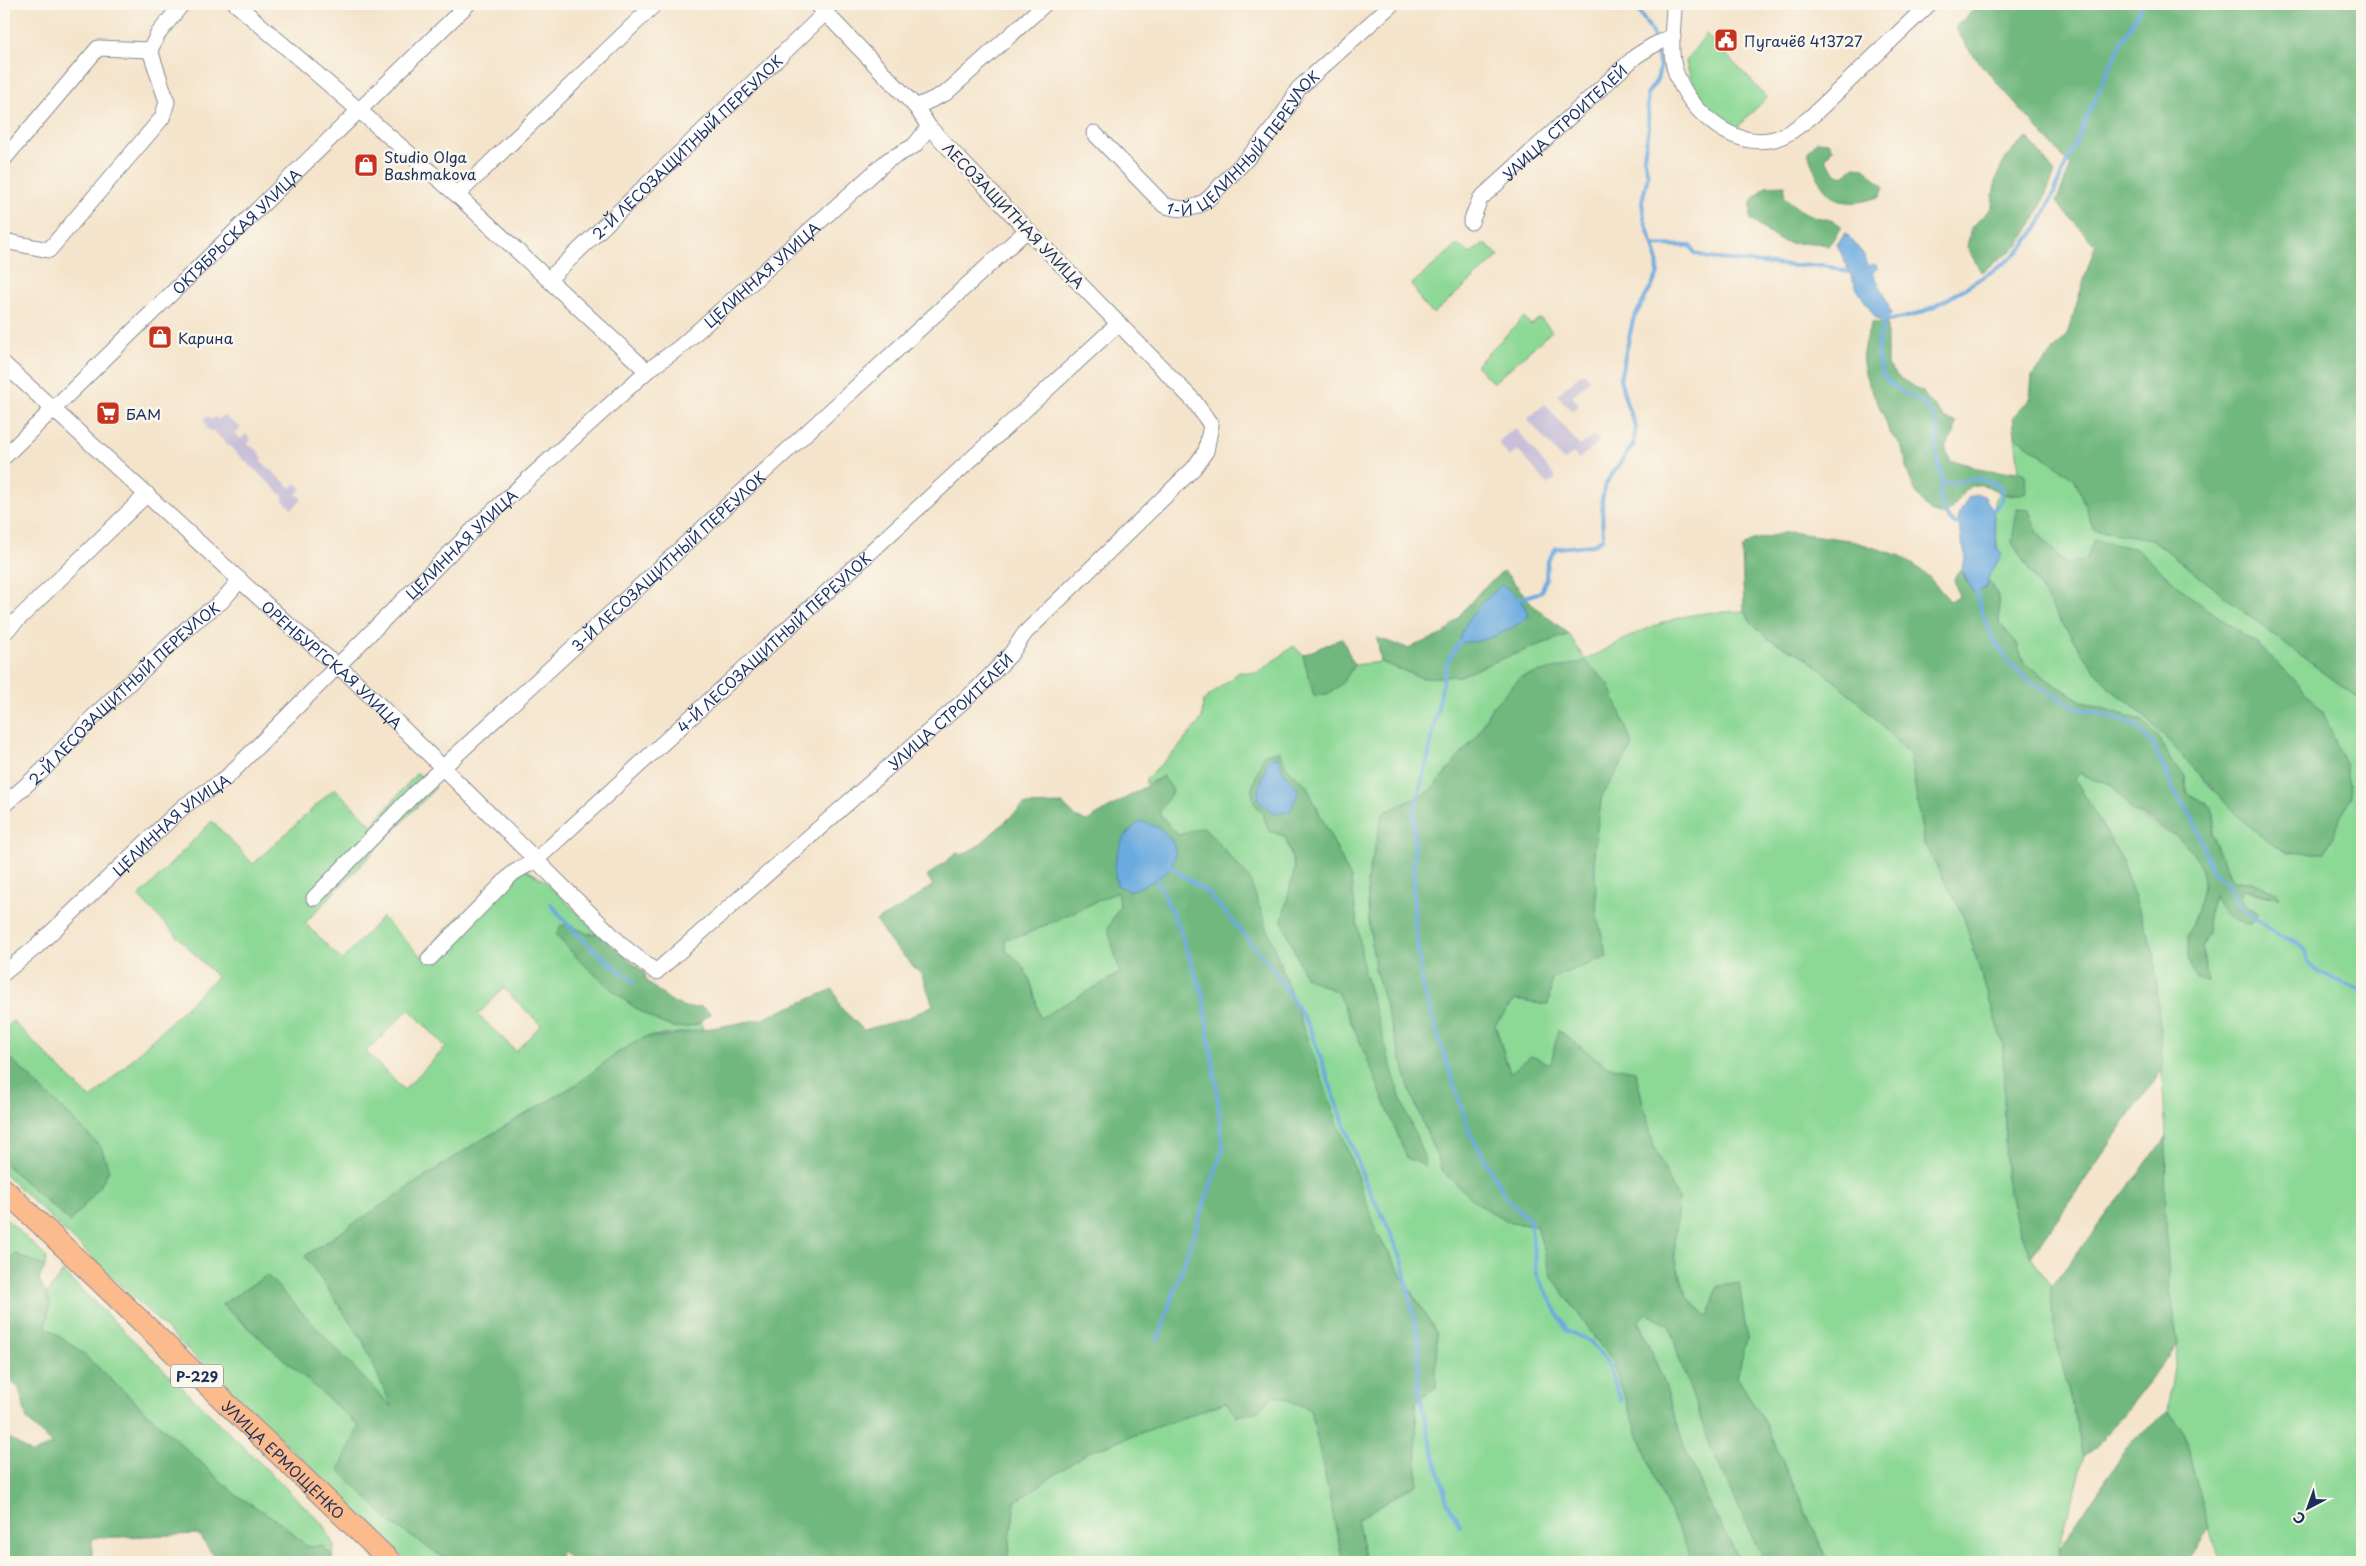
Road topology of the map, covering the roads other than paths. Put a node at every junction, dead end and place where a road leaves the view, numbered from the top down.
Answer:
1 (182, 4) edge
2 (468, 4) edge
3 (655, 4) edge
4 (1045, 4) edge
5 (1392, 4) edge
6 (1674, 4) edge
7 (1929, 4) edge
8 (239, 5) edge
9 (821, 8) edge
10 (1673, 36) junction
11 (150, 50) junction
12 (916, 107) junction
13 (360, 110) junction
14 (929, 127) junction
15 (1094, 133) dead end
16 (4, 159) edge
17 (456, 196) junction
18 (1471, 222) dead end
19 (1027, 230) junction
20 (4, 241) edge
21 (549, 279) junction
22 (1118, 324) junction
23 (4, 364) edge
24 (647, 371) junction
25 (53, 409) junction
26 (1211, 425) joint
27 (4, 457) edge
28 (147, 494) junction
29 (240, 580) junction
30 (4, 633) edge
31 (337, 664) junction
32 (443, 767) junction
33 (4, 805) edge
34 (536, 860) junction
35 (314, 898) dead end
36 (429, 959) dead end
37 (656, 972) joint
38 (4, 973) edge
39 (4, 1189) edge
40 (391, 1562) edge

1 - 11 street
2 - 13 street, ОКТЯБРЬСКАЯ УЛИЦА
3 - 17 street
4 - 12 street
5 - 15 street, 1-Й ЦЕЛИННЫЙ ПЕРЕУЛОК
6 - 10 street
7 - 10 street
8 - 13 street
9 - 12 street, ЛЕСОЗАЩИТНАЯ УЛИЦА
9 - 21 street, 2-Й ЛЕСОЗАЩИТНЫЙ ПЕРЕУЛОК
10 - 18 street, УЛИЦА СТРОИТЕЛЕЙ
11 - 16 street
11 - 20 street
12 - 14 street, ЛЕСОЗАЩИТНАЯ УЛИЦА
13 - 17 street
13 - 25 street, ОКТЯБРЬСКАЯ УЛИЦА
14 - 19 street, ЛЕСОЗАЩИТНАЯ УЛИЦА
14 - 24 street, ЦЕЛИННАЯ УЛИЦА
17 - 21 street
19 - 22 street, ЛЕСОЗАЩИТНАЯ УЛИЦА
19 - 32 street, 3-Й ЛЕСОЗАЩИТНЫЙ ПЕРЕУЛОК
21 - 24 street
22 - 26 street, ЛЕСОЗАЩИТНАЯ УЛИЦА
22 - 34 street, 4-Й ЛЕСОЗАЩИТНЫЙ ПЕРЕУЛОК
23 - 25 street, ОРЕНБУРГСКАЯ УЛИЦА
24 - 31 street, ЦЕЛИННАЯ УЛИЦА
25 - 27 street, ОКТЯБРЬСКАЯ УЛИЦА
25 - 28 street, ОРЕНБУРГСКАЯ УЛИЦА
26 - 37 street, УЛИЦА СТРОИТЕЛЕЙ
28 - 29 street, ОРЕНБУРГСКАЯ УЛИЦА
28 - 30 street
29 - 31 street, ОРЕНБУРГСКАЯ УЛИЦА
29 - 33 street, 2-Й ЛЕСОЗАЩИТНЫЙ ПЕРЕУЛОК
31 - 32 street, ОРЕНБУРГСКАЯ УЛИЦА
31 - 38 street, ЦЕЛИННАЯ УЛИЦА
32 - 34 street, ОРЕНБУРГСКАЯ УЛИЦА
32 - 35 street, 3-Й ЛЕСОЗАЩИТНЫЙ ПЕРЕУЛОК
34 - 36 street, 4-Й ЛЕСОЗАЩИТНЫЙ ПЕРЕУЛОК
34 - 37 street, ОРЕНБУРГСКАЯ УЛИЦА
39 - 40 highway, УЛИЦА ЕРМОЩЕНКО / Р-229

